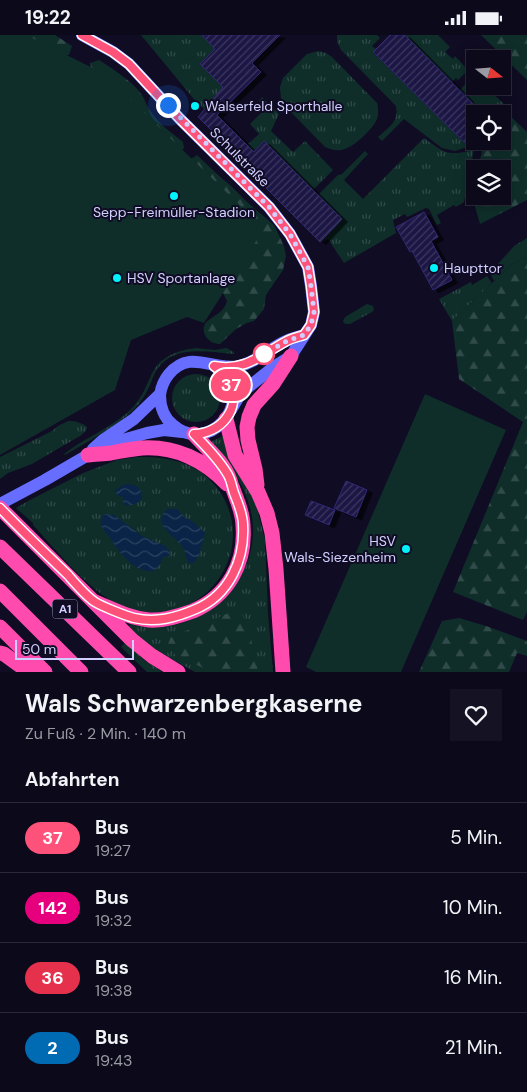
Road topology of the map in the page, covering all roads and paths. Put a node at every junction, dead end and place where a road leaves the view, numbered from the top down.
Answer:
1 (82, 35) edge
2 (304, 335) junction
3 (291, 356) junction
4 (214, 366) junction
5 (160, 394) junction
6 (228, 414) junction
7 (188, 433) junction
8 (88, 455) junction
9 (233, 491) junction
10 (258, 492) junction
11 (2, 509) edge
12 (0, 547) edge
13 (0, 591) edge
14 (95, 602) junction
15 (0, 627) edge
16 (0, 653) edge
17 (29, 672) edge
18 (45, 672) edge
19 (81, 672) edge
20 (129, 672) edge
21 (178, 672) edge
22 (282, 672) edge

1 - 2 street, Schulstraße
2 - 3 street, Schulstraße
2 - 4 street
3 - 6 street
3 - 10 highway
4 - 5 street
4 - 6 street
5 - 7 street
5 - 8 street
6 - 7 street
6 - 10 highway
7 - 8 street
7 - 9 highway
8 - 9 highway
8 - 11 street
9 - 14 highway
10 - 22 highway
11 - 14 highway
12 - 20 highway, A1
13 - 19 highway, A1
14 - 21 highway
15 - 18 highway
16 - 17 highway

